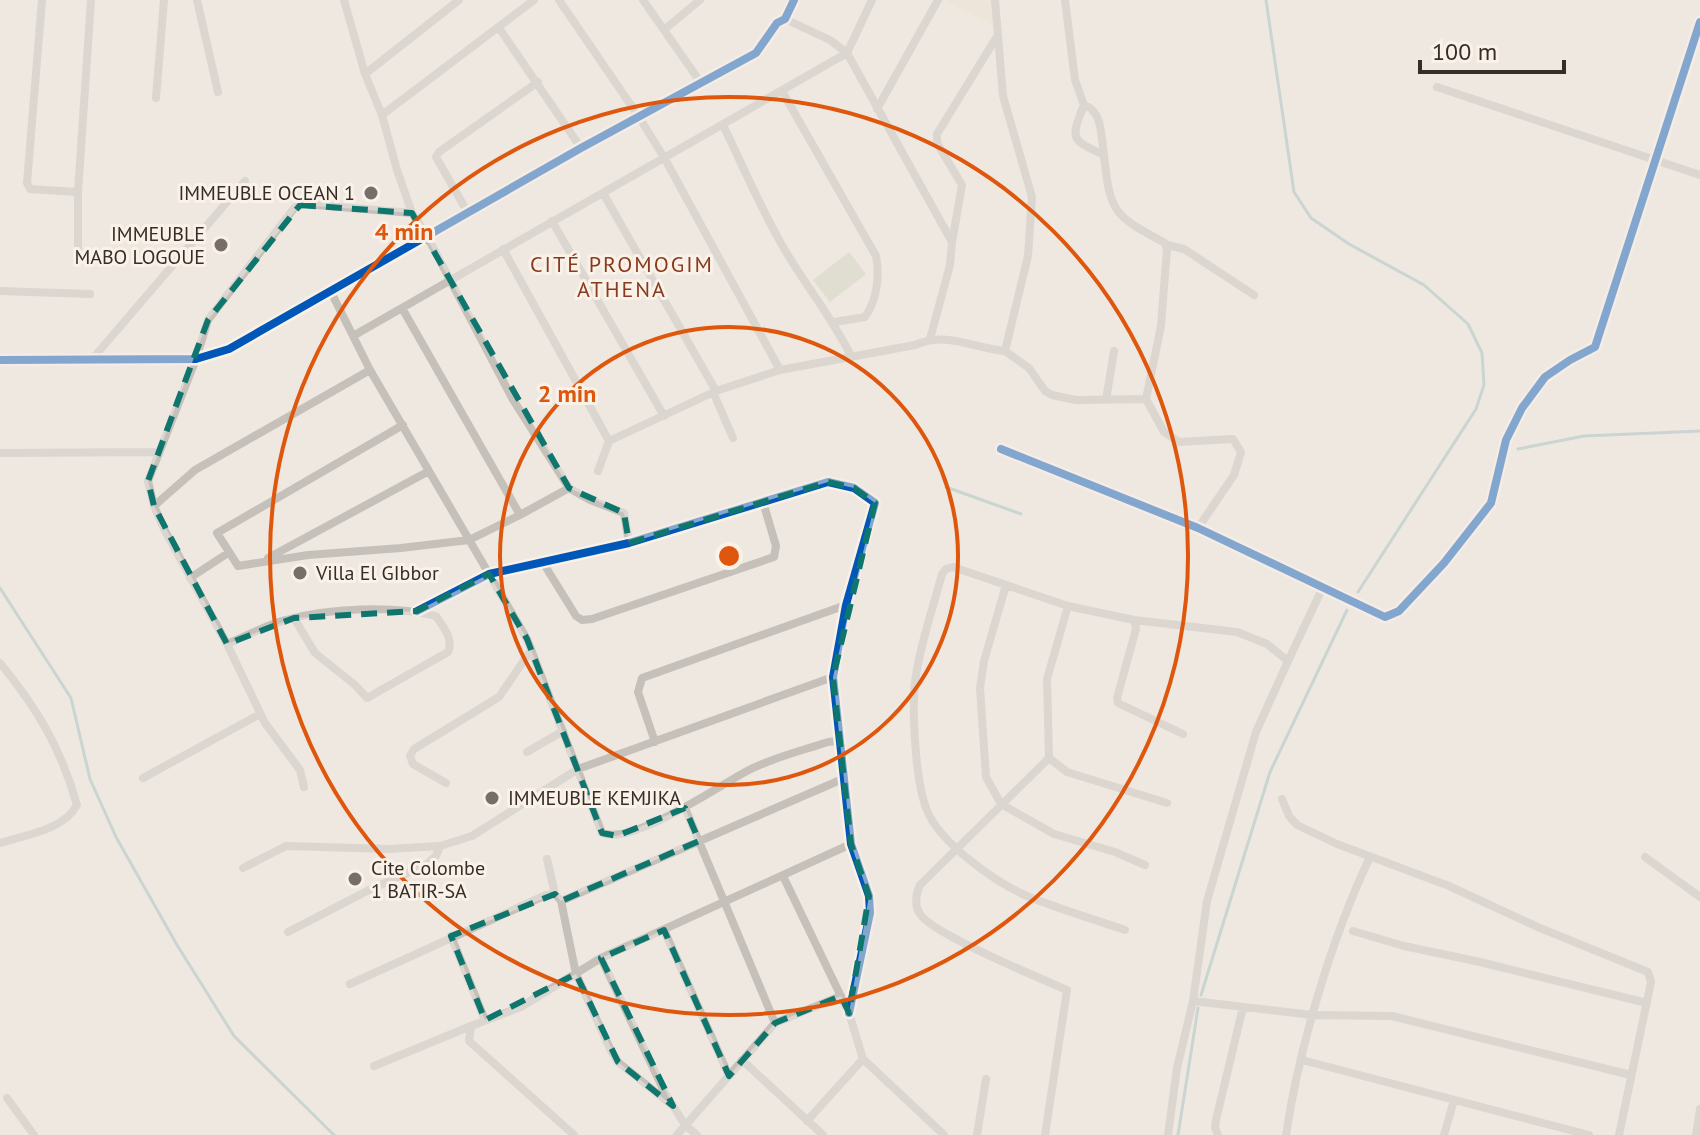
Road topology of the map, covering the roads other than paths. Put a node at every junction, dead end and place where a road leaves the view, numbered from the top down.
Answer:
1 (42, 0) edge
2 (91, 0) edge
3 (164, 0) edge
4 (197, 0) edge
5 (344, 0) edge
6 (459, 0) edge
7 (534, 0) edge
8 (559, 0) edge
9 (643, 0) edge
10 (700, 0) edge
11 (794, 0) edge
12 (872, 0) edge
13 (938, 0) edge
14 (995, 0) edge
15 (1065, 0) edge
16 (785, 19) junction
17 (1700, 22) edge
18 (499, 28) junction
19 (665, 29) junction
20 (997, 37) junction
21 (847, 53) junction
22 (365, 74) junction
23 (538, 82) junction
24 (701, 83) junction
25 (1437, 87) dead end
26 (782, 91) junction
27 (218, 92) dead end
28 (156, 98) dead end
29 (1084, 105) junction
30 (877, 109) junction
31 (382, 115) junction
32 (639, 117) junction
33 (723, 125) junction
34 (581, 148) junction
35 (1104, 155) junction
36 (665, 159) junction
37 (1656, 160) junction
38 (1700, 175) edge
39 (245, 181) dead end
40 (78, 192) junction
41 (603, 193) junction
42 (412, 213) junction
43 (468, 213) junction
44 (552, 221) junction
45 (427, 236) junction
46 (952, 242) junction
47 (1167, 245) junction
48 (503, 249) junction
49 (78, 256) dead end
50 (449, 280) junction
51 (0, 291) edge
52 (331, 292) junction
53 (90, 294) dead end
54 (1254, 295) dead end
55 (402, 308) junction
56 (834, 322) junction
57 (353, 336) junction
58 (930, 339) junction
59 (1005, 351) junction
60 (1114, 351) dead end
61 (851, 356) junction
62 (94, 357) junction
63 (196, 359) junction
64 (0, 360) edge
65 (370, 370) junction
66 (780, 370) junction
67 (715, 391) junction
68 (1146, 399) junction
69 (1106, 400) junction
70 (664, 416) junction
71 (403, 425) junction
72 (733, 438) dead end
73 (609, 441) junction
74 (1001, 449) dead end
75 (158, 452) junction
76 (0, 453) edge
77 (429, 471) junction
78 (598, 471) dead end
79 (569, 488) junction
80 (763, 502) junction
81 (154, 506) junction
82 (520, 515) junction
83 (1198, 528) junction
84 (469, 540) junction
85 (629, 543) junction
86 (228, 553) junction
87 (542, 561) junction
88 (258, 563) junction
89 (489, 574) junction
90 (190, 578) junction
91 (1006, 585) junction
92 (1323, 587) junction
93 (846, 605) junction
94 (1068, 606) junction
95 (417, 611) junction
96 (294, 618) junction
97 (1134, 620) junction
98 (227, 644) junction
99 (531, 650) junction
100 (1288, 661) junction
101 (0, 663) edge
102 (833, 677) junction
103 (260, 714) junction
104 (563, 731) junction
105 (1183, 734) dead end
106 (838, 741) junction
107 (655, 742) junction
108 (527, 752) dead end
109 (1049, 758) junction
110 (578, 769) junction
111 (143, 778) dead end
112 (845, 778) junction
113 (446, 783) dead end
114 (304, 787) dead end
115 (1282, 799) dead end
116 (1167, 803) dead end
117 (1001, 804) junction
118 (685, 808) junction
119 (699, 841) junction
120 (0, 843) edge
121 (851, 844) junction
122 (440, 846) junction
123 (956, 847) junction
124 (1370, 857) junction
125 (1645, 857) dead end
126 (547, 859) dead end
127 (1145, 865) dead end
128 (243, 868) dead end
129 (783, 876) junction
130 (1699, 894) edge
131 (558, 898) junction
132 (725, 902) junction
133 (664, 930) junction
134 (1125, 930) dead end
135 (1353, 931) dead end
136 (288, 932) dead end
137 (451, 936) junction
138 (601, 958) junction
139 (576, 974) junction
140 (350, 984) dead end
141 (841, 996) junction
142 (1193, 1001) junction
143 (1647, 1003) junction
144 (1243, 1007) junction
145 (849, 1013) junction
146 (1312, 1015) junction
147 (485, 1020) junction
148 (775, 1023) junction
149 (471, 1026) junction
150 (863, 1059) junction
151 (742, 1060) junction
152 (1302, 1060) junction
153 (374, 1066) dead end
154 (1631, 1075) junction
155 (729, 1076) junction
156 (986, 1079) dead end
157 (7, 1098) dead end
158 (1454, 1100) junction
159 (673, 1106) junction
160 (1700, 1109) edge
161 (807, 1121) junction
162 (685, 1125) junction
163 (34, 1135) edge
164 (574, 1135) edge
165 (677, 1135) edge
166 (697, 1135) edge
167 (823, 1135) edge
168 (944, 1135) edge
169 (977, 1135) edge
170 (1045, 1135) edge
171 (1168, 1135) edge
172 (1218, 1135) edge
173 (1286, 1135) edge
174 (1444, 1135) edge
175 (1589, 1135) edge
176 (1619, 1135) edge
177 (1696, 1135) edge

1 - 40 street
2 - 40 street
3 - 28 street
4 - 27 street
5 - 22 street
6 - 22 street
7 - 18 street
8 - 32 street
9 - 19 street
10 - 19 street
11 - 16 street
12 - 21 street
13 - 30 street
14 - 20 street
15 - 29 street
16 - 21 street
16 - 24 street
17 - 37 street
18 - 23 street
18 - 31 street
19 - 24 street
20 - 46 street
20 - 59 street
21 - 26 street
21 - 30 street
22 - 31 street
23 - 34 street
23 - 43 street
24 - 32 street
25 - 37 street
26 - 33 street
26 - 56 street
29 - 35 street
29 - 35 street
30 - 46 street
31 - 42 street
32 - 34 street
32 - 36 street
33 - 36 street
33 - 56 street
34 - 43 street
35 - 47 street
36 - 41 street
36 - 66 street
37 - 38 street
37 - 92 street
39 - 62 street
40 - 49 street
41 - 44 street
41 - 67 street
42 - 45 street
42 - 63 street
43 - 45 street
44 - 48 street
44 - 70 street
45 - 50 street
45 - 52 street
46 - 58 street
47 - 54 street
47 - 68 street
48 - 50 street
48 - 73 street
50 - 55 street
50 - 79 street
51 - 53 street
52 - 57 street
52 - 63 street
55 - 57 street
55 - 82 street
56 - 61 street
57 - 65 street
58 - 59 street
58 - 61 street
59 - 69 street
60 - 69 street
61 - 66 street
62 - 63 street
62 - 64 street
63 - 75 street
65 - 71 street
65 - 81 street
66 - 67 street
67 - 70 street
67 - 72 street
68 - 69 street
68 - 83 street
70 - 73 street
71 - 77 street
71 - 86 street
73 - 78 street
74 - 83 street
75 - 76 street
75 - 81 street
77 - 84 street
77 - 88 street
79 - 82 street
79 - 85 street
80 - 85 street
80 - 87 street
80 - 93 street
81 - 90 street
82 - 84 street
83 - 92 street
84 - 88 street
84 - 89 street
85 - 87 street
86 - 88 street
86 - 90 street
87 - 89 street
89 - 95 street
89 - 99 street
90 - 98 street
91 - 94 street
91 - 117 street
91 - 123 street
92 - 100 street
93 - 102 street
93 - 107 street
94 - 97 street
94 - 109 street
95 - 96 street
95 - 96 street
96 - 98 street
97 - 100 street
97 - 105 street
98 - 103 street
99 - 104 street
99 - 113 street
100 - 142 street
101 - 120 street
102 - 106 street
102 - 107 street
103 - 111 street
103 - 114 street
104 - 108 street
104 - 110 street
106 - 112 street
106 - 118 street
107 - 110 street
109 - 116 street
109 - 117 street
110 - 118 street
110 - 122 street
112 - 119 street
112 - 121 street
115 - 124 street
117 - 123 street
117 - 127 street
118 - 119 street
119 - 131 street
119 - 132 street
121 - 129 street
121 - 145 street
122 - 128 street
122 - 136 street
123 - 134 street
123 - 170 street
124 - 143 street
124 - 146 street
125 - 130 street
126 - 131 street
129 - 132 street
129 - 141 street
131 - 137 street
131 - 139 street
132 - 133 street
132 - 148 street
133 - 138 street
133 - 155 street
135 - 143 street
137 - 140 street
137 - 147 street
138 - 139 street
138 - 159 street
139 - 147 street
139 - 159 street
141 - 145 street
141 - 148 street
142 - 144 street
142 - 171 street
143 - 154 street
144 - 146 street
144 - 172 street
145 - 150 street
146 - 152 street
146 - 154 street
147 - 149 street
148 - 151 street
149 - 153 street
149 - 164 street
150 - 161 street
150 - 168 street
151 - 155 street
151 - 161 street
152 - 158 street
152 - 173 street
154 - 176 street
155 - 162 street
156 - 169 street
157 - 163 street
158 - 174 street
158 - 175 street
159 - 162 street
160 - 177 street
161 - 167 street
162 - 165 street
162 - 166 street

